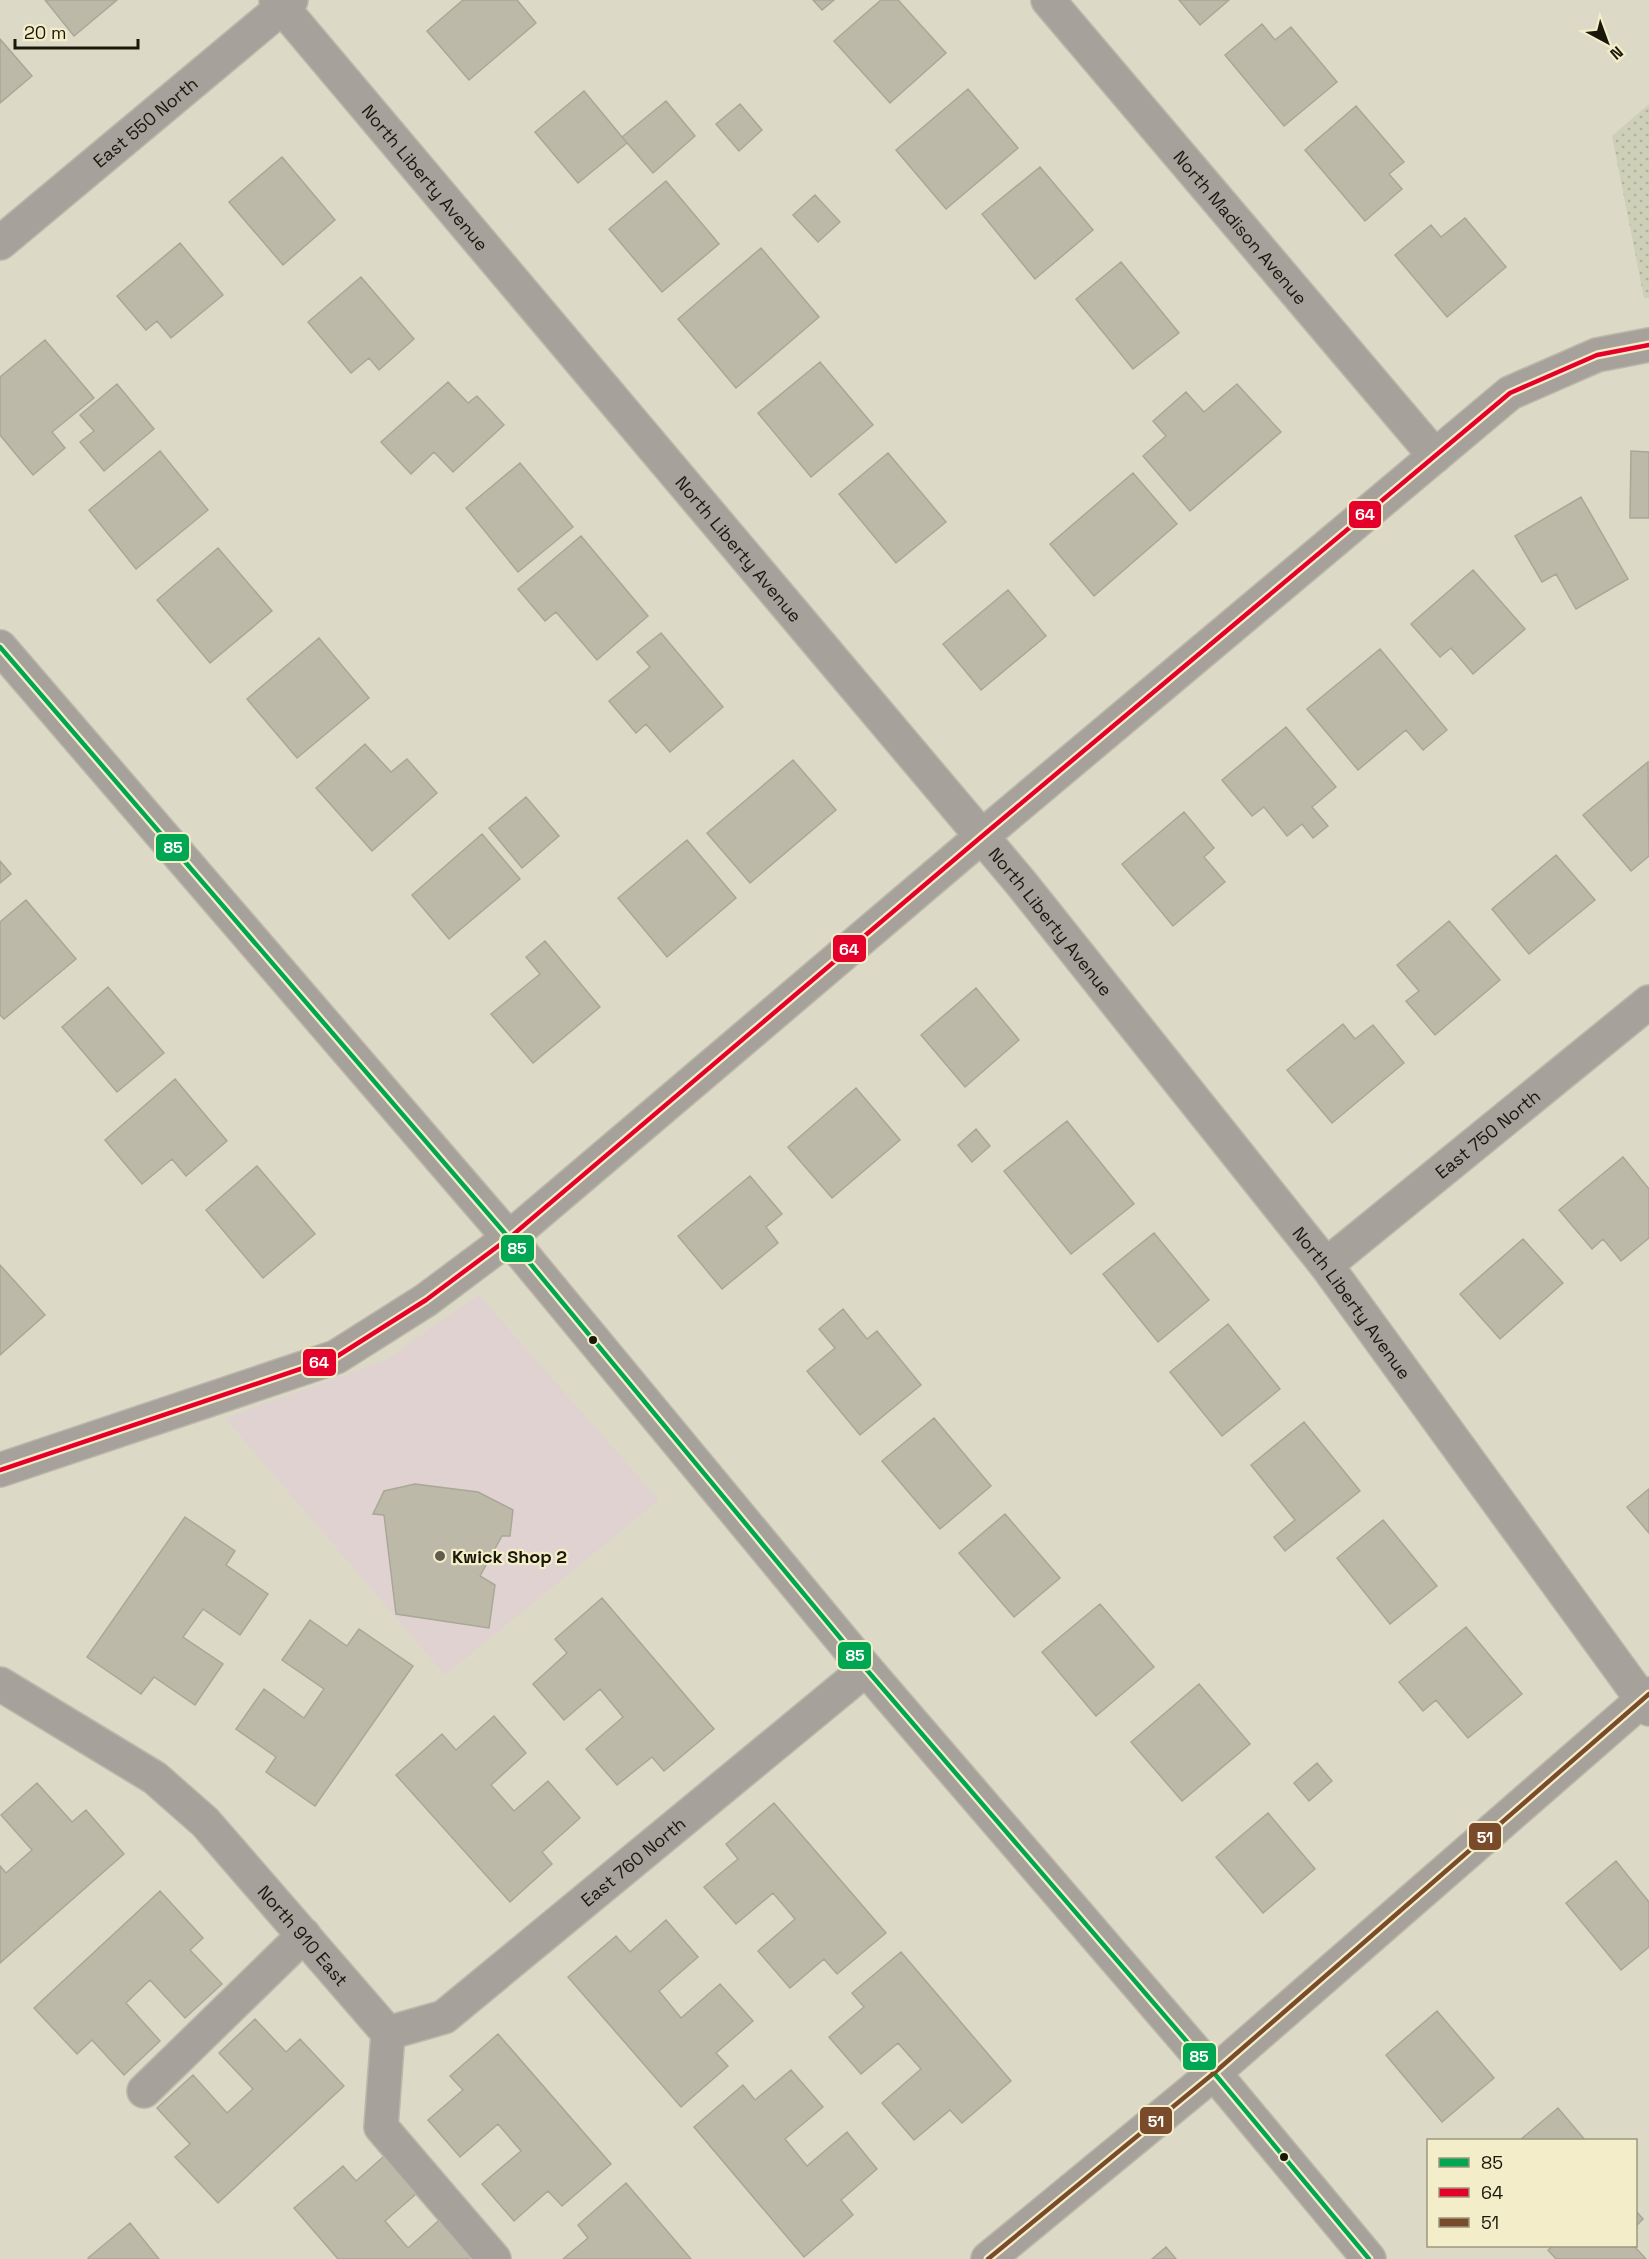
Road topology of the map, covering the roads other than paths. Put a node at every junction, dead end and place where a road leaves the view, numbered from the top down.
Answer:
1 (1047, 0) edge
2 (283, 2) edge
3 (0, 243) edge
4 (1649, 345) edge
5 (1435, 456) junction
6 (0, 647) edge
7 (981, 837) junction
8 (1649, 1002) edge
9 (509, 1238) junction
10 (1326, 1265) junction
11 (0, 1470) edge
12 (866, 1669) junction
13 (0, 1684) edge
14 (1647, 1701) edge
15 (303, 1935) junction
16 (388, 2033) junction
17 (1214, 2073) junction
18 (144, 2091) dead end
19 (494, 2259) edge
20 (988, 2259) edge
21 (1370, 2259) edge

1 - 5 street, North Madison Avenue
2 - 3 street, East 550 North
2 - 7 street, North Liberty Avenue
4 - 5 street
5 - 7 street
6 - 9 street
7 - 9 street
7 - 10 street, North Liberty Avenue
8 - 10 street, East 750 North
9 - 11 street
9 - 12 street
10 - 14 street, North Liberty Avenue
12 - 16 street, East 760 North
12 - 17 street
13 - 15 street, North 910 East
14 - 17 street
15 - 16 street, North 910 East
15 - 18 street
16 - 19 street
17 - 20 street
17 - 21 street

